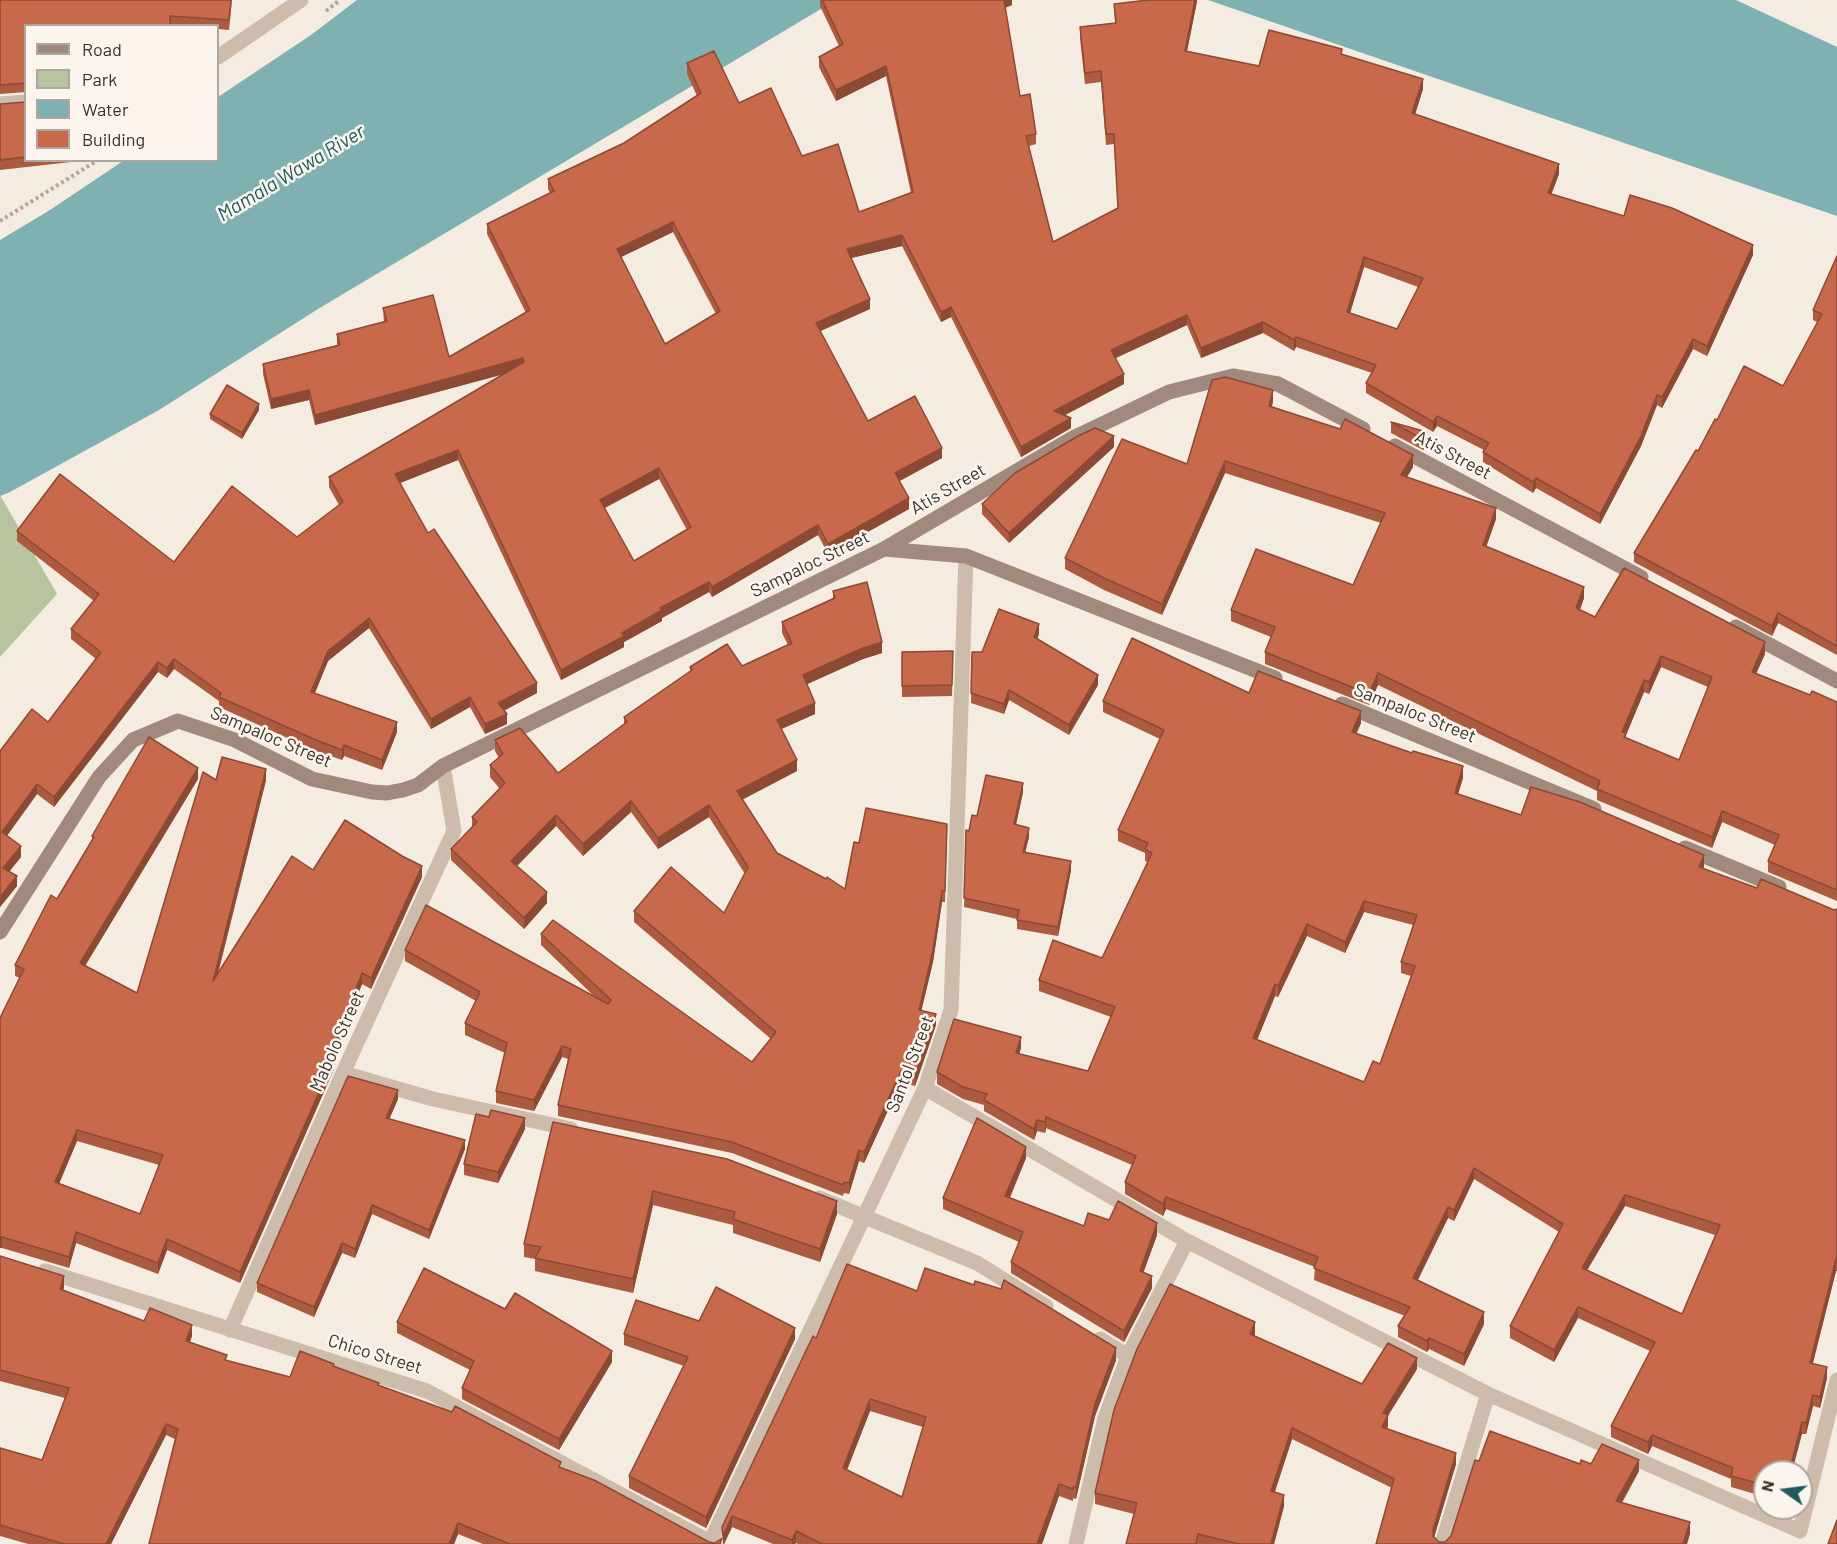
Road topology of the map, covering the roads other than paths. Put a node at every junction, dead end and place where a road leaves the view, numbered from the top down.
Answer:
1 (301, 0) edge
2 (219, 56) edge
3 (24, 102) edge
4 (0, 104) edge
5 (884, 549) junction
6 (966, 556) junction
7 (1658, 585) edge
8 (1721, 619) edge
9 (1837, 681) edge
10 (1284, 682) edge
11 (1328, 699) edge
12 (443, 765) junction
13 (1610, 816) edge
14 (1675, 843) edge
15 (1794, 894) edge
16 (0, 932) edge
17 (343, 1073) junction
18 (925, 1088) junction
19 (582, 1131) edge
20 (804, 1192) edge
21 (866, 1216) junction
22 (1188, 1241) junction
23 (33, 1268) edge
24 (1058, 1313) edge
25 (230, 1330) junction
26 (1088, 1331) edge
27 (1128, 1356) junction
28 (1837, 1380) edge
29 (1488, 1394) junction
30 (712, 1543) edge
31 (1076, 1544) edge
32 (1442, 1544) edge

1 - 2 street
3 - 4 street
5 - 6 street, Sampaloc Street
5 - 7 street, Atis Street
5 - 12 street, Sampaloc Street
6 - 10 street, Sampaloc Street
6 - 18 street, Santol Street
8 - 9 street
11 - 13 street, Sampaloc Street
12 - 16 street, Sampaloc Street
12 - 17 street, Mabolo Street
14 - 15 street
17 - 19 street
17 - 25 street, Mabolo Street
18 - 21 street, Santol Street
18 - 22 street
20 - 21 street
21 - 24 street
21 - 30 street, Santol Street
22 - 27 street
22 - 29 street
23 - 25 street, Chico Street
25 - 30 street, Chico Street
26 - 27 street
27 - 31 street
28 - 29 street
29 - 32 street

